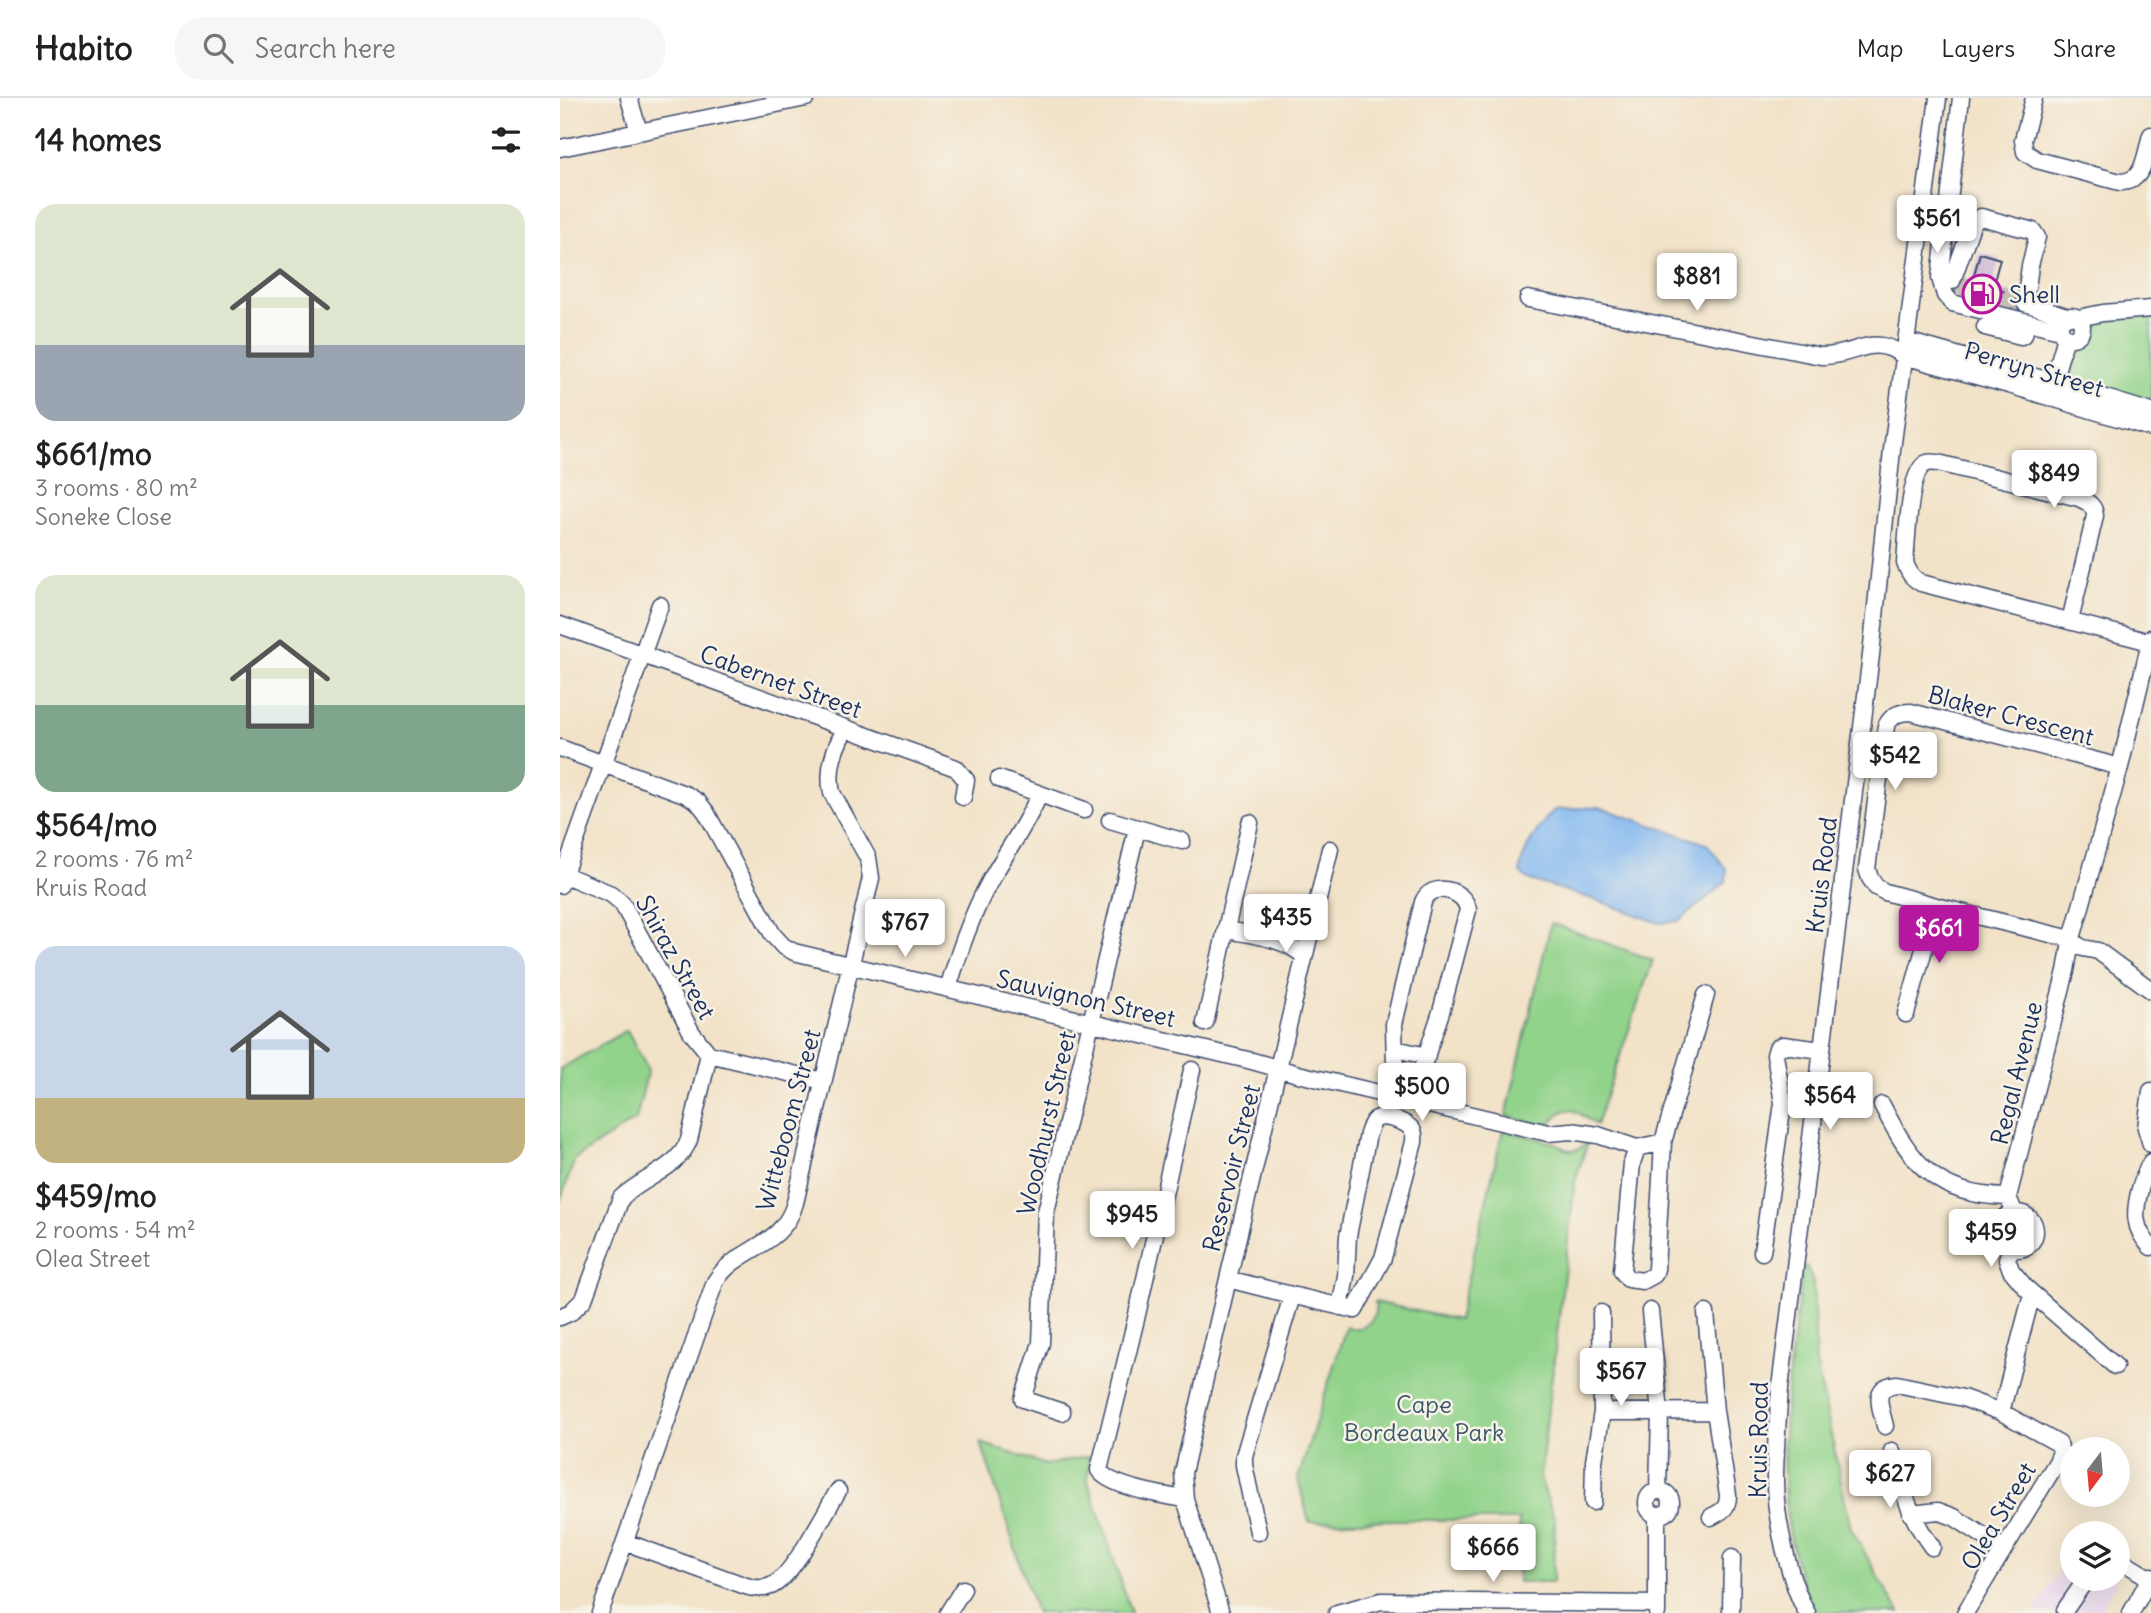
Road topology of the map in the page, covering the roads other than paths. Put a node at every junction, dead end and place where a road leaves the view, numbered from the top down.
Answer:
1 (629, 98) edge
2 (806, 98) edge
3 (1938, 98) edge
4 (1961, 98) edge
5 (2034, 98) edge
6 (639, 132) junction
7 (2151, 135) edge
8 (560, 148) edge
9 (1950, 281) junction
10 (1528, 299) dead end
11 (2151, 309) edge
12 (2028, 321) junction
13 (2067, 325) junction
14 (1984, 327) dead end
15 (1901, 348) junction
16 (2053, 382) junction
17 (2049, 398) junction
18 (2151, 412) edge
19 (2151, 428) edge
20 (660, 605) dead end
21 (2070, 621) junction
22 (560, 625) edge
23 (2150, 640) edge
24 (642, 654) junction
25 (846, 728) junction
26 (560, 748) edge
27 (603, 764) junction
28 (2120, 767) junction
29 (999, 779) dead end
30 (1039, 795) junction
31 (963, 797) dead end
32 (1084, 810) dead end
33 (1110, 820) dead end
34 (1250, 823) dead end
35 (1137, 829) junction
36 (1182, 841) dead end
37 (1331, 849) dead end
38 (561, 878) edge
39 (1936, 906) junction
40 (1226, 930) junction
41 (2071, 942) junction
42 (1304, 956) junction
43 (850, 965) junction
44 (948, 988) junction
45 (2151, 990) edge
46 (1706, 995) dead end
47 (1906, 1014) dead end
48 (1091, 1022) junction
49 (1206, 1023) dead end
50 (1395, 1049) junction
51 (1822, 1050) junction
52 (709, 1054) junction
53 (1427, 1056) junction
54 (1278, 1068) junction
55 (1192, 1070) dead end
56 (823, 1081) junction
57 (2151, 1091) edge
58 (1390, 1096) junction
59 (1411, 1101) junction
60 (1882, 1105) dead end
61 (1663, 1142) junction
62 (2151, 1144) edge
63 (1637, 1149) junction
64 (2151, 1162) edge
65 (2008, 1197) junction
66 (2015, 1214) junction
67 (2151, 1247) edge
68 (2011, 1248) junction
69 (1762, 1252) dead end
70 (1228, 1279) junction
71 (2032, 1294) junction
72 (1292, 1296) junction
73 (1348, 1308) junction
74 (1650, 1311) dead end
75 (1601, 1313) dead end
76 (1706, 1313) dead end
77 (560, 1317) edge
78 (2115, 1366) dead end
79 (1715, 1411) junction
80 (1062, 1412) dead end
81 (1602, 1412) junction
82 (2001, 1412) junction
83 (1660, 1413) junction
84 (1885, 1426) dead end
85 (1892, 1451) dead end
86 (838, 1491) dead end
87 (1185, 1499) junction
88 (1593, 1502) dead end
89 (1910, 1514) junction
90 (1711, 1517) dead end
91 (1258, 1532) dead end
92 (625, 1542) junction
93 (1932, 1547) dead end
94 (2004, 1549) junction
95 (1732, 1558) dead end
96 (2130, 1566) edge
97 (2151, 1578) edge
98 (963, 1589) dead end
99 (2078, 1591) edge
100 (1372, 1608) edge
101 (1657, 1609) edge
102 (2065, 1610) dead end
103 (953, 1611) edge
104 (600, 1613) edge
105 (1221, 1613) edge
106 (1337, 1613) edge
107 (1731, 1613) edge
108 (1807, 1613) edge
109 (1965, 1613) edge
110 (2131, 1613) edge

1 - 6 street
2 - 6 street
3 - 15 street, Kruis Road
4 - 9 street
5 - 7 street
6 - 8 street
9 - 12 street
9 - 13 street
10 - 15 street
11 - 13 street
12 - 13 street
12 - 14 street
13 - 16 street
15 - 16 street, Perryn Street
15 - 17 street, Perryn Street
15 - 51 street, Kruis Road
16 - 17 street
16 - 18 street, Perryn Street
17 - 19 street, Perryn Street
20 - 24 street
21 - 21 street
21 - 23 street
22 - 24 street, Cabernet Street
23 - 28 street, Regal Avenue
24 - 25 street, Cabernet Street
24 - 27 street
25 - 31 street, Cabernet Street
25 - 43 street, Witteboom Street
26 - 27 street, Sauvignon Street
27 - 38 street
27 - 43 street, Sauvignon Street
28 - 39 street, Blaker Crescent
28 - 41 street, Regal Avenue
29 - 30 street
30 - 32 street
30 - 44 street
33 - 35 street
34 - 40 street
35 - 36 street
35 - 48 street
37 - 42 street, Reservoir Street
38 - 52 street, Shiraz Street
39 - 41 street, Blaker Crescent
39 - 47 street
40 - 42 street
40 - 49 street
41 - 45 street, Blaker Crescent
41 - 65 street, Regal Avenue
42 - 54 street, Reservoir Street
43 - 44 street, Sauvignon Street
43 - 56 street, Witteboom Street
44 - 48 street, Sauvignon Street
46 - 61 street
48 - 54 street, Sauvignon Street
48 - 80 street, Woodhurst Street
50 - 53 street
50 - 53 street
50 - 58 street
51 - 69 street
51 - 108 street, Kruis Road
52 - 56 street
52 - 77 street
53 - 59 street
54 - 58 street, Sauvignon Street
54 - 70 street, Reservoir Street
55 - 87 street
56 - 92 street, Witteboom Street
57 - 62 street
58 - 59 street, Sauvignon Street
59 - 63 street, Sauvignon Street
60 - 65 street
61 - 63 street
61 - 63 street
64 - 67 street
65 - 66 street
66 - 68 street
66 - 68 street
68 - 71 street
70 - 72 street
70 - 87 street, Reservoir Street
71 - 78 street
71 - 82 street
72 - 73 street
72 - 91 street
73 - 73 street
74 - 83 street
75 - 81 street
76 - 79 street
79 - 83 street
79 - 90 street
81 - 83 street
81 - 88 street
82 - 84 street, Olea Street
82 - 94 street, Olea Street
83 - 101 street
85 - 89 street
86 - 92 street
87 - 105 street, Reservoir Street
89 - 93 street
89 - 94 street
92 - 104 street, Witteboom Street
94 - 109 street, Olea Street
95 - 107 street
96 - 97 street
97 - 110 street
98 - 103 street
99 - 102 street
100 - 101 street
100 - 106 street

